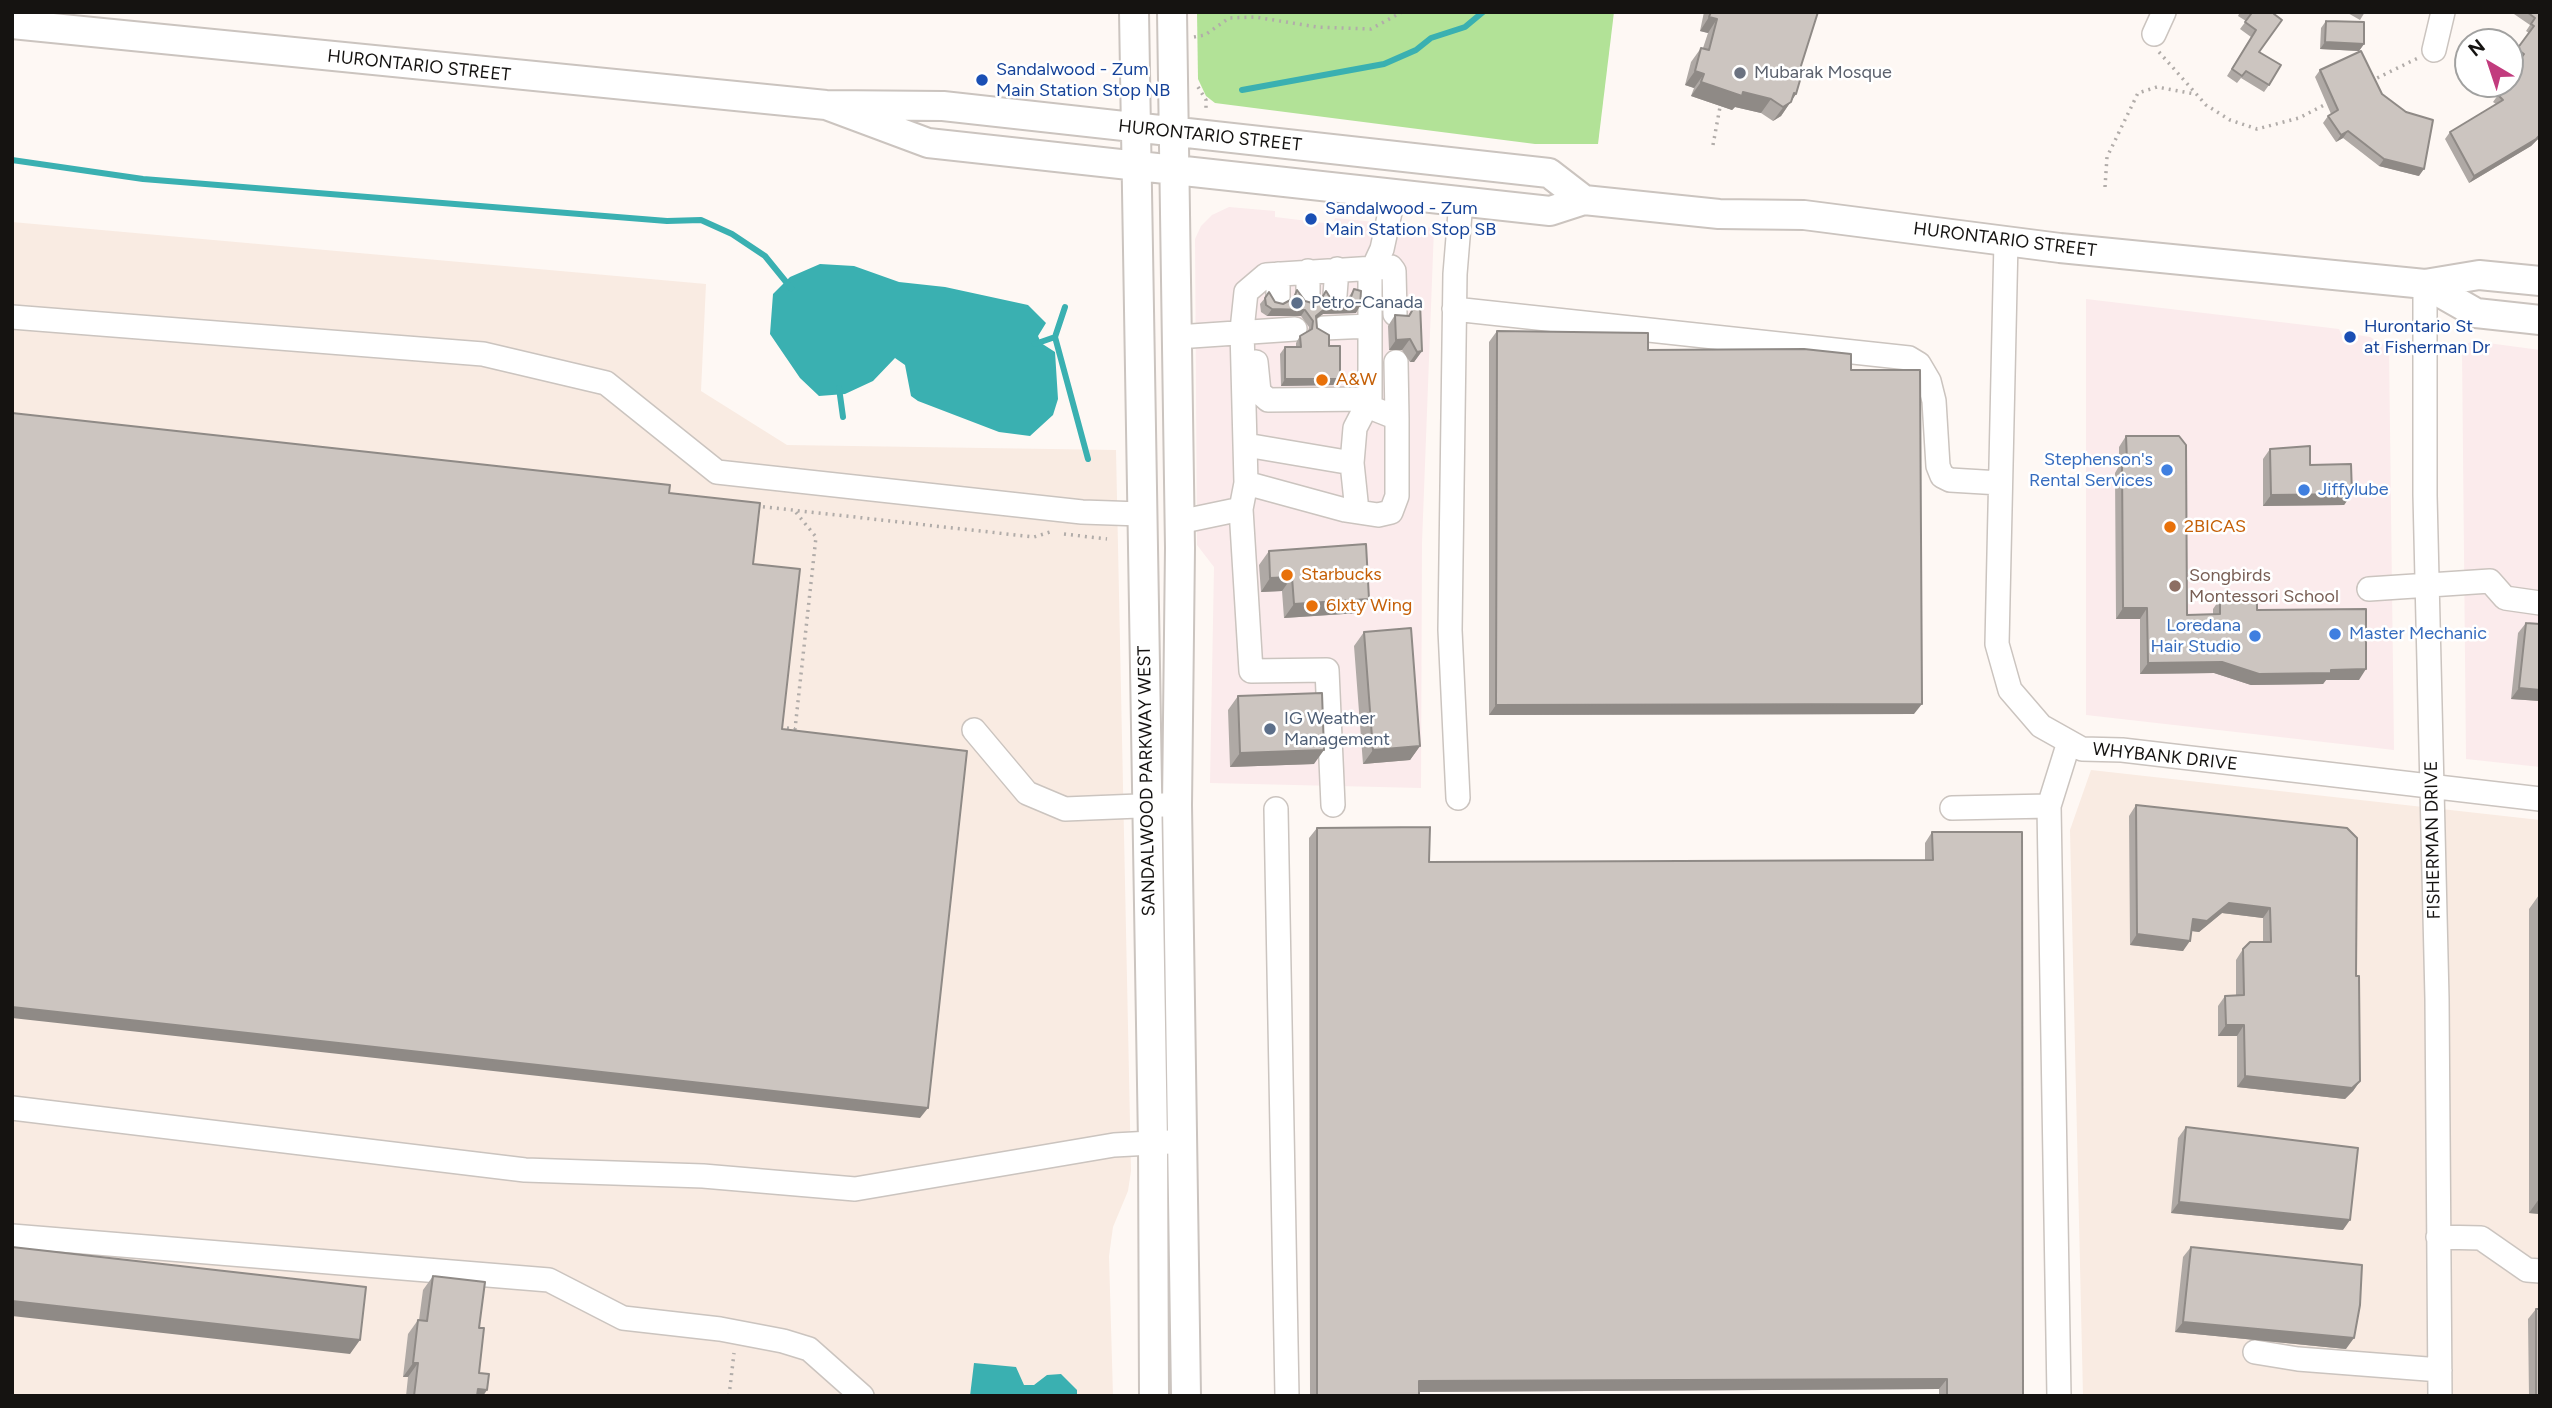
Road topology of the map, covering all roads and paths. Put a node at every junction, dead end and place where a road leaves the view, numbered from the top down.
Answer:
1 (1134, 12) edge
2 (1172, 12) edge
3 (1402, 12) edge
4 (2164, 12) edge
5 (2443, 12) edge
6 (12, 24) edge
7 (2154, 34) joint
8 (1192, 37) dead end
9 (2434, 50) joint
10 (2365, 84) edge
11 (2197, 94) junction
12 (2332, 101) edge
13 (826, 105) junction
14 (1720, 107) edge
15 (1135, 128) junction
16 (1174, 132) junction
17 (1713, 145) dead end
18 (1136, 166) junction
19 (1175, 170) junction
20 (2105, 187) dead end
21 (1394, 194) junction
22 (1584, 200) junction
23 (1461, 201) junction
24 (2007, 241) junction
25 (1374, 266) junction
26 (1337, 269) junction
27 (1308, 271) junction
28 (1278, 274) junction
29 (2540, 281) edge
30 (2425, 284) junction
31 (1308, 296) dead end
32 (1454, 309) junction
33 (1395, 314) edge
34 (12, 317) edge
35 (2540, 320) edge
36 (1370, 326) junction
37 (1242, 335) junction
38 (1177, 337) junction
39 (1396, 362) dead end
40 (1369, 403) junction
41 (1397, 418) junction
42 (1246, 445) junction
43 (1352, 463) junction
44 (1246, 483) junction
45 (2000, 483) junction
46 (755, 506) edge
47 (1241, 509) junction
48 (794, 510) junction
49 (1357, 511) junction
50 (1142, 514) junction
51 (1179, 522) junction
52 (1107, 539) dead end
53 (2429, 586) junction
54 (2369, 589) dead end
55 (2540, 603) edge
56 (769, 726) edge
57 (974, 730) dead end
58 (2069, 742) junction
59 (2431, 787) junction
60 (1458, 798) dead end
61 (2540, 799) edge
62 (1147, 805) junction
63 (1177, 805) junction
64 (1333, 805) dead end
65 (2049, 806) junction
66 (1952, 808) dead end
67 (1276, 809) dead end
68 (12, 1108) edge
69 (1153, 1142) junction
70 (1183, 1142) junction
71 (12, 1236) edge
72 (2438, 1237) junction
73 (2540, 1271) edge
74 (735, 1347) dead end
75 (2255, 1352) dead end
76 (2440, 1370) junction
77 (729, 1396) edge
78 (862, 1396) edge
79 (1153, 1396) edge
80 (1186, 1396) edge
81 (1287, 1396) edge
82 (2059, 1396) edge
83 (2440, 1396) edge

1 - 15 main road, SANDALWOOD PARKWAY WEST
2 - 16 main road, SANDALWOOD PARKWAY WEST
3 - 8 path
4 - 7 street
5 - 9 street
6 - 13 main road, HURONTARIO STREET
7 - 11 path
9 - 10 path
11 - 12 path
11 - 20 path
13 - 15 main road, HURONTARIO STREET
13 - 18 main road, HURONTARIO STREET
14 - 17 path
15 - 16 main road, HURONTARIO STREET
15 - 18 main road, SANDALWOOD PARKWAY WEST
16 - 19 main road, SANDALWOOD PARKWAY WEST
16 - 22 main road, HURONTARIO STREET
18 - 19 main road, HURONTARIO STREET
18 - 50 main road, SANDALWOOD PARKWAY WEST
19 - 21 main road, HURONTARIO STREET
19 - 38 main road, SANDALWOOD PARKWAY WEST
21 - 23 main road, HURONTARIO STREET
21 - 25 street
22 - 23 main road, HURONTARIO STREET
22 - 24 main road, HURONTARIO STREET
23 - 32 street
24 - 30 main road, HURONTARIO STREET
24 - 45 street, WHYBANK DRIVE
25 - 26 street
25 - 33 street
25 - 36 street
26 - 27 street
26 - 36 street
27 - 28 street
27 - 31 street
28 - 37 street
28 - 37 street
29 - 30 main road, HURONTARIO STREET
30 - 35 main road, HURONTARIO STREET
30 - 53 street, FISHERMAN DRIVE
32 - 45 street
32 - 60 street
34 - 50 street
36 - 40 street
37 - 38 street
37 - 40 street
37 - 42 street
38 - 51 main road, SANDALWOOD PARKWAY WEST
39 - 41 street
40 - 41 street
40 - 43 street
41 - 49 street
42 - 43 street
42 - 44 street
43 - 49 street
44 - 47 street
44 - 49 street
45 - 58 street, WHYBANK DRIVE
46 - 48 path
47 - 51 street
47 - 64 street
48 - 52 path
48 - 56 path
50 - 62 main road, SANDALWOOD PARKWAY WEST
51 - 63 main road, SANDALWOOD PARKWAY WEST
53 - 54 street
53 - 55 street
53 - 59 street, FISHERMAN DRIVE
57 - 62 street
58 - 59 street, WHYBANK DRIVE
58 - 65 street
59 - 61 street, WHYBANK DRIVE
59 - 72 street, FISHERMAN DRIVE
62 - 63 street
62 - 69 main road, SANDALWOOD PARKWAY WEST
63 - 70 main road, SANDALWOOD PARKWAY WEST
65 - 66 street
65 - 82 street
67 - 81 street
68 - 69 street
69 - 70 street
69 - 79 main road, SANDALWOOD PARKWAY WEST
70 - 80 main road, SANDALWOOD PARKWAY WEST
71 - 78 street
72 - 73 street
72 - 76 street, FISHERMAN DRIVE
74 - 77 path
75 - 76 street
76 - 83 street, FISHERMAN DRIVE

